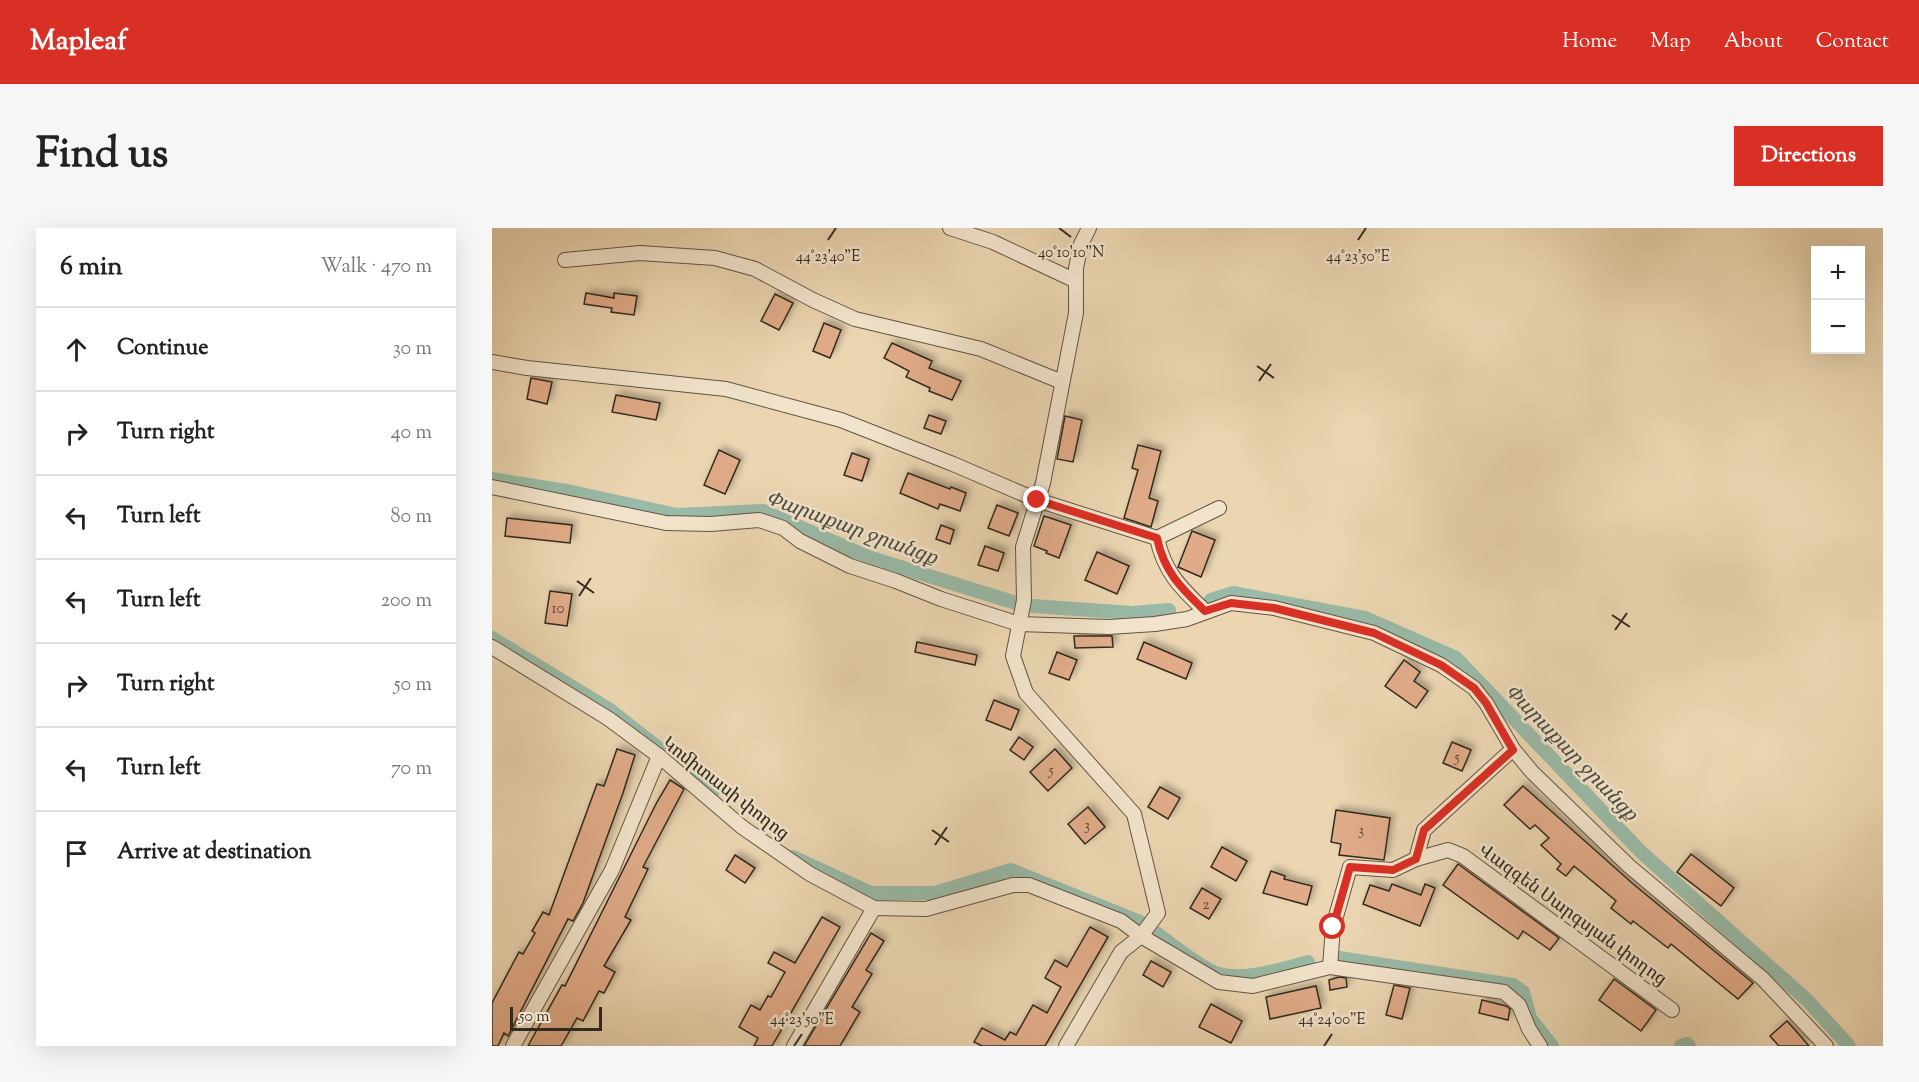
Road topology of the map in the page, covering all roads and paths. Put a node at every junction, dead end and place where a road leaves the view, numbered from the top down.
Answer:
1 (950, 228) edge
2 (1089, 228) edge
3 (565, 260) dead end
4 (1076, 281) junction
5 (492, 362) edge
6 (1062, 382) junction
7 (492, 487) edge
8 (1037, 500) junction
9 (1219, 508) dead end
10 (1157, 538) junction
11 (1205, 611) junction
12 (1019, 624) junction
13 (492, 647) edge
14 (1513, 750) junction
15 (658, 756) junction
16 (1416, 859) junction
17 (873, 908) junction
18 (1142, 936) junction
19 (1330, 967) junction
20 (1672, 1010) dead end
21 (513, 1046) edge
22 (794, 1046) edge
23 (1066, 1046) edge
24 (1540, 1046) edge
25 (1826, 1046) edge

1 - 4 street
2 - 4 street
3 - 6 street
4 - 6 street
5 - 8 street
6 - 8 street
7 - 12 street
8 - 10 street
8 - 12 street
9 - 10 street
10 - 11 street
11 - 12 street
11 - 14 street
12 - 18 street
13 - 15 street, Կոմիտասի փողոց
14 - 16 street
14 - 25 street
15 - 17 street, Կոմիտասի փողոց
15 - 21 street
16 - 19 street, Վազգեն Սարգսյան փողոց
16 - 20 street, Վազգեն Սարգսյան փողոց
17 - 18 street, Կոմիտասի փողոց
17 - 22 street
18 - 19 street, Կոմիտասի փողոց
18 - 23 street
19 - 24 street, Կոմիտասի փողոց

